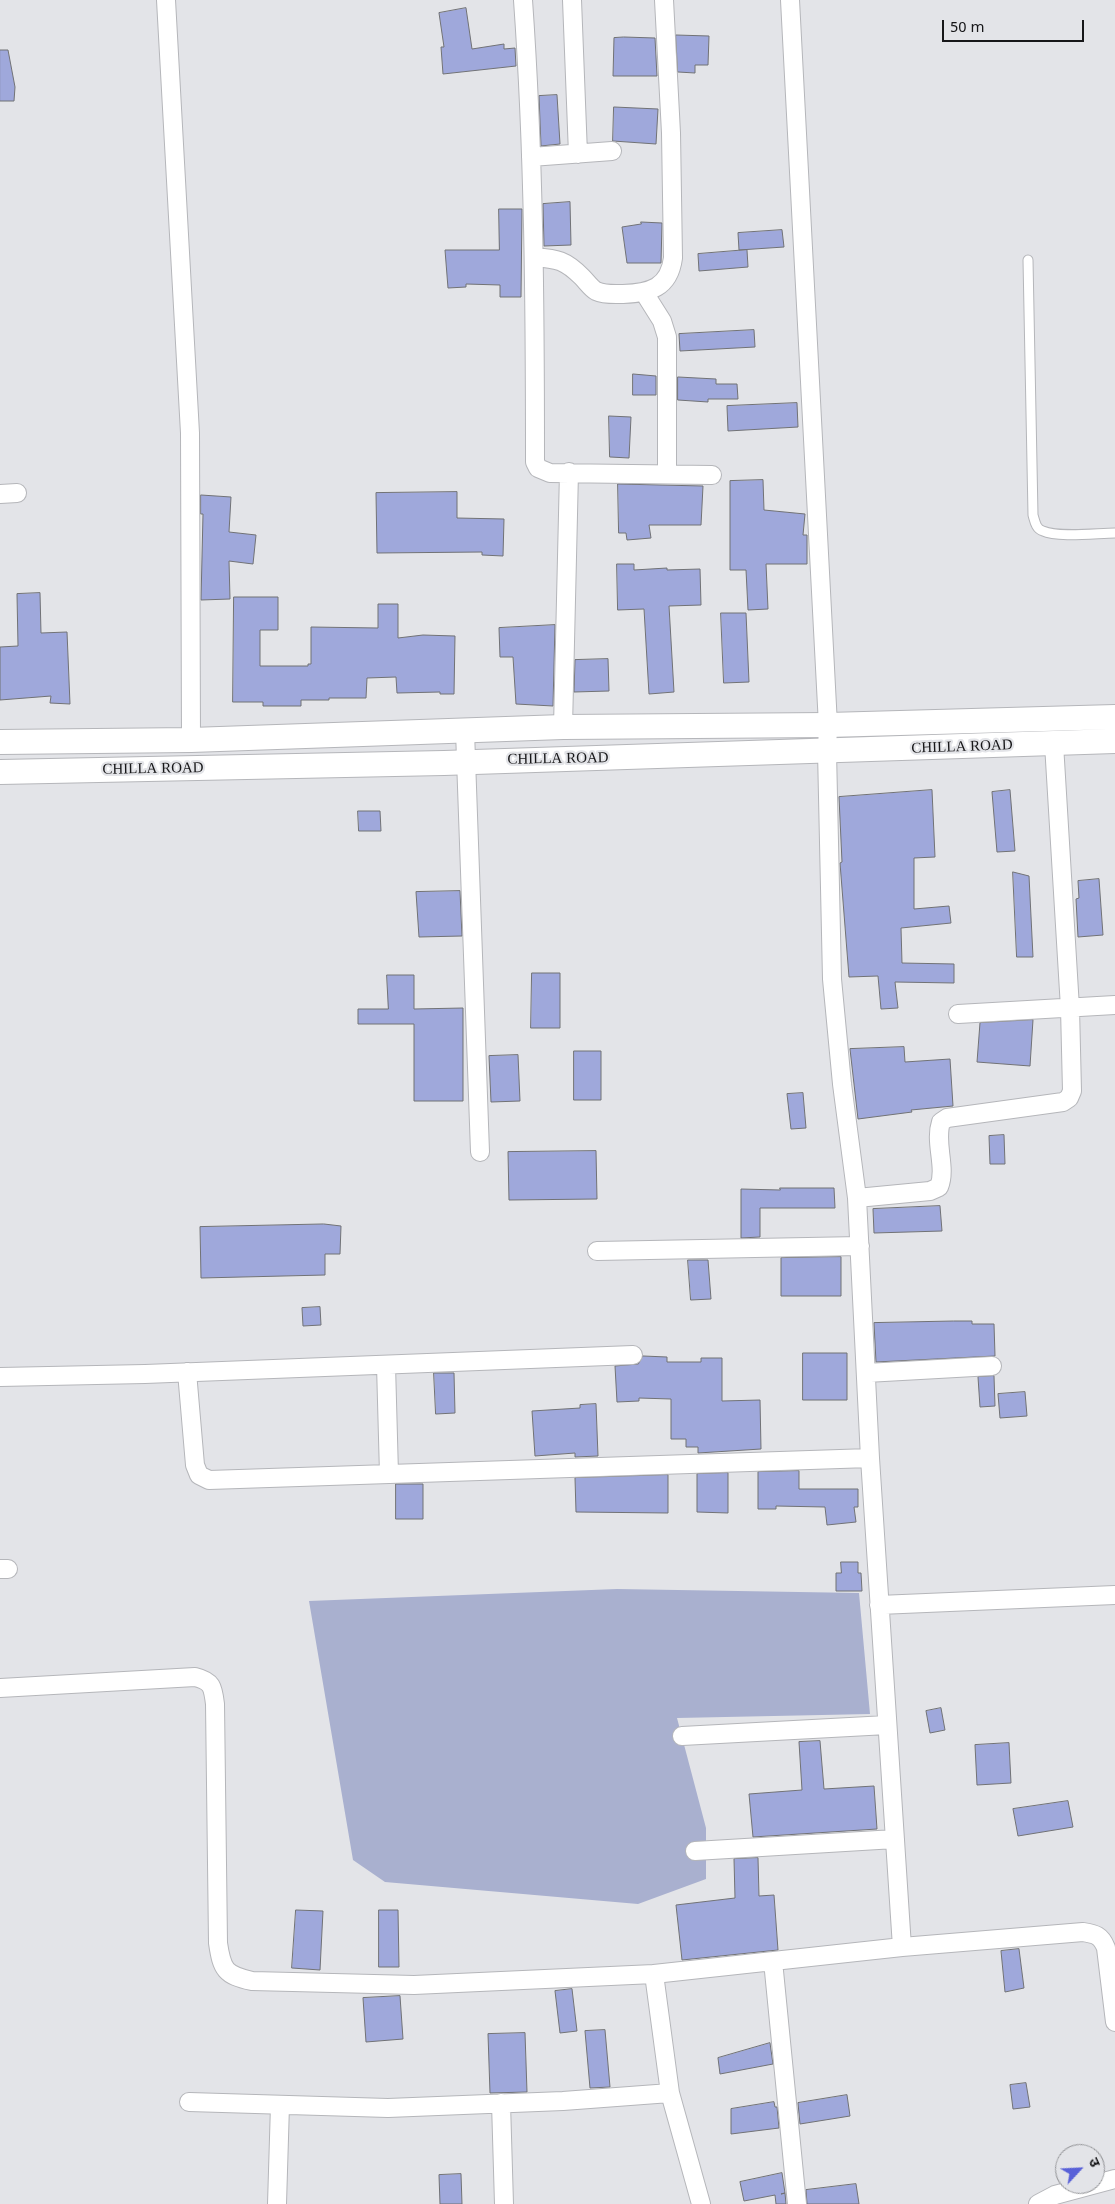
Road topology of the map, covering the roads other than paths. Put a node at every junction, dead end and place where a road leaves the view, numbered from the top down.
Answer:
1 (166, 0) edge
2 (523, 0) edge
3 (572, 0) edge
4 (664, 0) edge
5 (790, 0) edge
6 (612, 151) dead end
7 (578, 154) junction
8 (532, 157) junction
9 (534, 257) junction
10 (1028, 260) dead end
11 (645, 294) junction
12 (568, 472) junction
13 (667, 474) junction
14 (712, 475) dead end
15 (1115, 532) edge
16 (1115, 717) edge
17 (828, 726) junction
18 (563, 727) junction
19 (465, 730) junction
20 (191, 740) junction
21 (1115, 741) edge
22 (0, 742) edge
23 (1054, 744) junction
24 (827, 751) junction
25 (467, 761) junction
26 (0, 772) edge
27 (1115, 1005) edge
28 (1070, 1008) junction
29 (958, 1014) dead end
30 (480, 1152) dead end
31 (857, 1198) junction
32 (860, 1246) junction
33 (597, 1251) dead end
34 (633, 1355) dead end
35 (386, 1365) junction
36 (992, 1366) dead end
37 (187, 1372) junction
38 (866, 1373) junction
39 (0, 1377) edge
40 (870, 1458) junction
41 (389, 1474) junction
42 (1115, 1595) edge
43 (879, 1604) junction
44 (0, 1688) edge
45 (887, 1726) junction
46 (682, 1736) dead end
47 (895, 1839) junction
48 (695, 1852) dead end
49 (902, 1947) junction
50 (773, 1961) junction
51 (654, 1974) junction
52 (1112, 1978) edge
53 (1115, 2022) edge
54 (670, 2093) junction
55 (189, 2102) dead end
56 (501, 2103) junction
57 (280, 2105) junction
58 (1115, 2179) edge
59 (277, 2204) edge
60 (504, 2204) edge
61 (702, 2204) edge
62 (797, 2204) edge
63 (1038, 2204) edge

1 - 20 street
2 - 8 street
3 - 7 street
4 - 11 street
5 - 17 street
6 - 7 street
7 - 8 street
8 - 9 street
9 - 11 street
9 - 12 street
10 - 15 lane
11 - 13 street
12 - 13 street
12 - 18 street
13 - 14 street
16 - 17 main road, CHILLA ROAD
17 - 18 main road, CHILLA ROAD
17 - 24 street
18 - 19 main road, CHILLA ROAD
19 - 20 main road, CHILLA ROAD
19 - 25 street
20 - 22 main road, CHILLA ROAD
21 - 23 main road, CHILLA ROAD
23 - 24 main road, CHILLA ROAD
23 - 28 street
24 - 25 main road, CHILLA ROAD
24 - 31 street
25 - 26 main road, CHILLA ROAD
25 - 30 street
27 - 28 street
28 - 29 street
28 - 31 street
31 - 32 street
32 - 33 street
32 - 38 street
34 - 35 street
35 - 37 street
35 - 41 street
36 - 38 street
37 - 39 street
37 - 41 street
38 - 40 street
40 - 41 street
40 - 43 street
42 - 43 street
43 - 45 street
44 - 51 street
45 - 46 street
45 - 47 street
47 - 48 street
47 - 49 street
49 - 50 street
49 - 52 street
50 - 51 street
50 - 62 street
51 - 54 street
52 - 53 street
54 - 56 street
54 - 61 street
55 - 57 street
56 - 57 street
56 - 60 street
57 - 59 street
58 - 63 street

